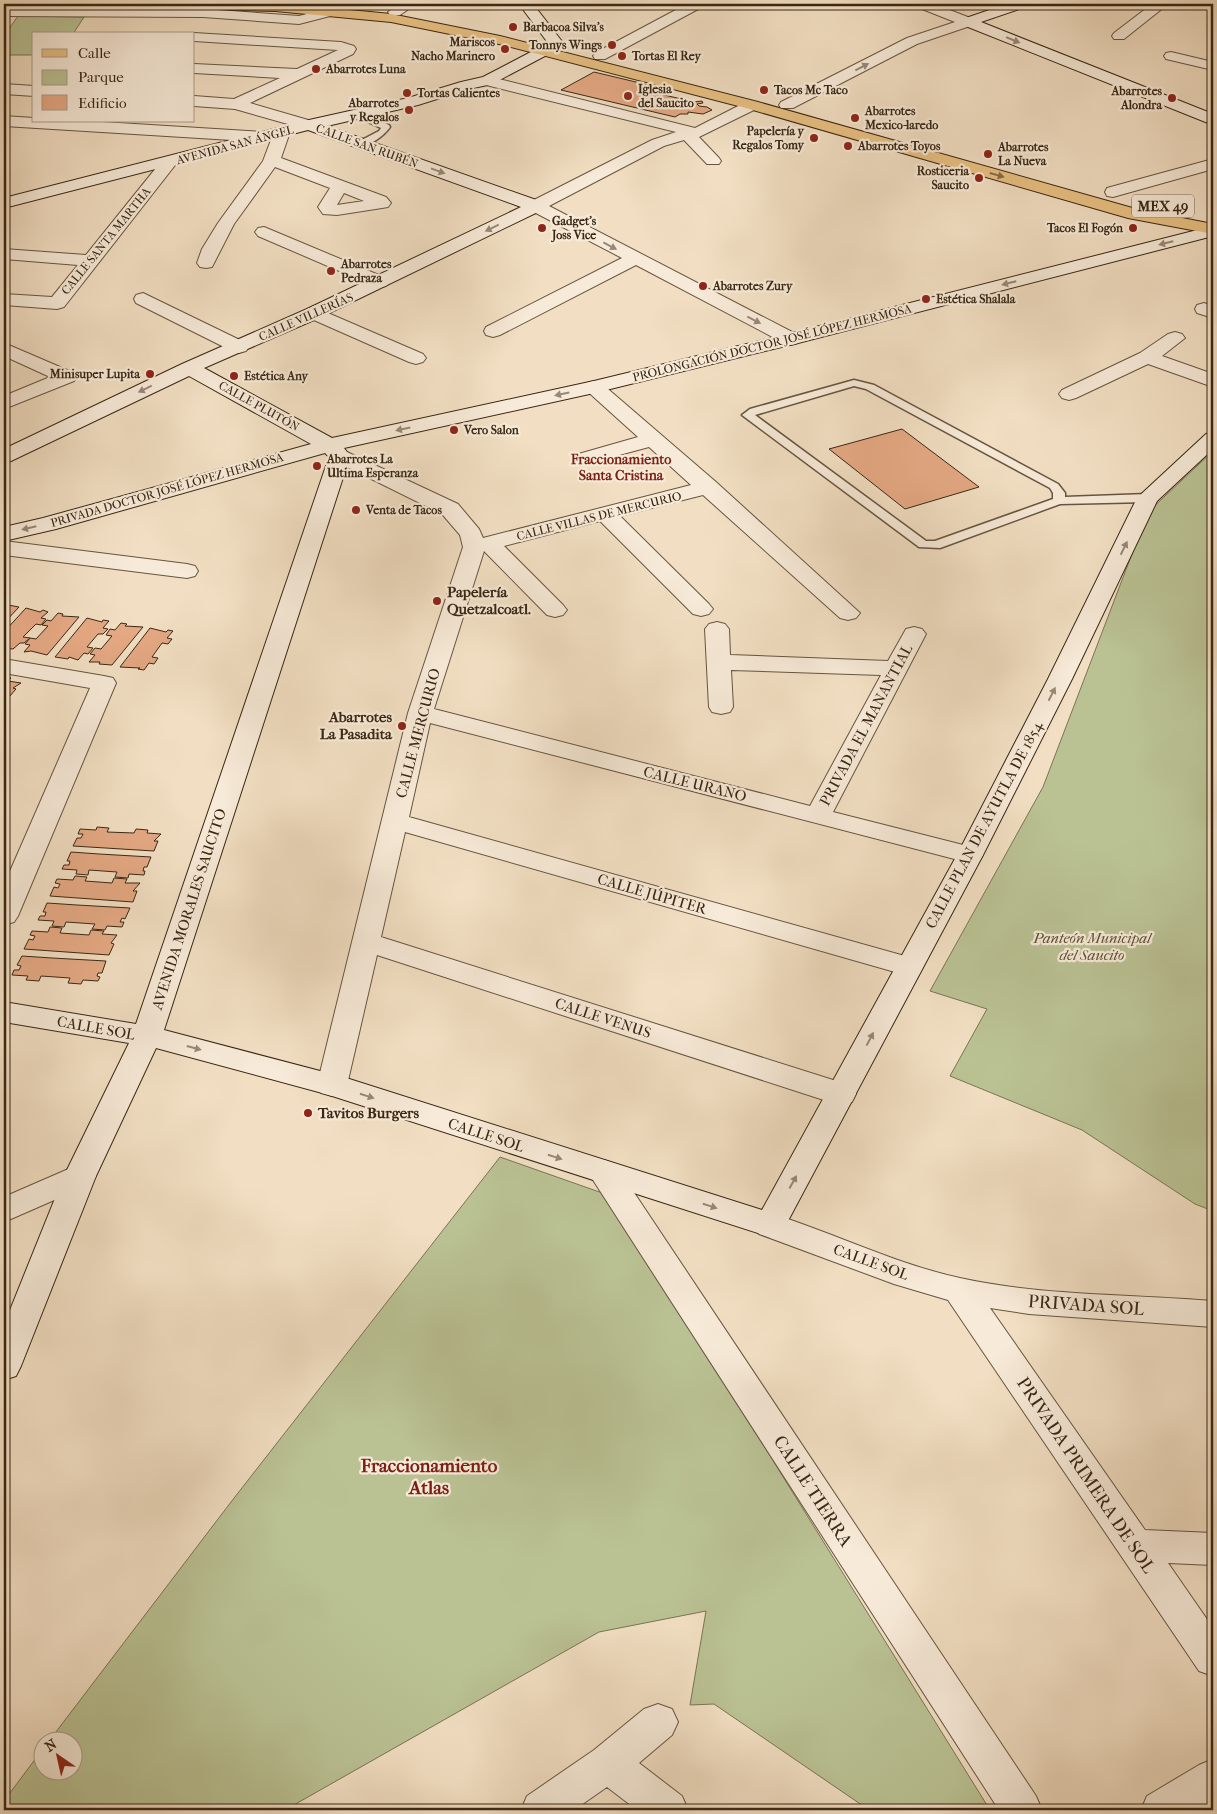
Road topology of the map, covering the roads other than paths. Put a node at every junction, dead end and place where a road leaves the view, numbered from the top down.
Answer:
1 (138, 4) edge
2 (312, 4) edge
3 (409, 4) edge
4 (526, 4) edge
5 (697, 4) edge
6 (922, 4) edge
7 (1020, 4) edge
8 (1134, 6) dead end
9 (1156, 7) edge
10 (118, 8) edge
11 (13, 10) edge
12 (253, 11) junction
13 (396, 12) junction
14 (968, 22) junction
15 (1119, 36) dead end
16 (195, 38) edge
17 (546, 44) junction
18 (600, 56) junction
19 (1171, 56) dead end
20 (1213, 66) edge
21 (195, 68) edge
22 (300, 74) junction
23 (487, 81) junction
24 (466, 85) junction
25 (4, 89) edge
26 (32, 91) edge
27 (195, 101) edge
28 (236, 104) junction
29 (752, 105) junction
30 (787, 105) junction
31 (358, 114) junction
32 (1213, 120) edge
33 (4, 121) edge
34 (309, 125) junction
35 (282, 132) junction
36 (692, 133) junction
37 (263, 137) junction
38 (361, 144) junction
39 (272, 160) junction
40 (713, 161) dead end
41 (170, 162) junction
42 (1213, 164) edge
43 (340, 186) dead end
44 (1113, 192) junction
45 (4, 203) edge
46 (536, 206) junction
47 (1213, 216) edge
48 (1213, 230) edge
49 (264, 232) dead end
50 (4, 254) edge
51 (634, 259) junction
52 (90, 261) junction
53 (206, 264) dead end
54 (380, 282) junction
55 (4, 300) edge
56 (142, 300) dead end
57 (314, 314) junction
58 (494, 331) dead end
59 (1174, 338) dead end
60 (791, 339) junction
61 (239, 347) junction
62 (4, 349) edge
63 (1147, 357) junction
64 (416, 358) dead end
65 (189, 368) junction
66 (1213, 381) edge
67 (594, 387) junction
68 (1069, 394) dead end
69 (4, 403) edge
70 (1213, 438) edge
71 (654, 439) junction
72 (334, 450) junction
73 (4, 457) edge
74 (582, 459) dead end
75 (708, 487) junction
76 (1148, 498) junction
77 (1058, 501) junction
78 (604, 514) junction
79 (4, 534) edge
80 (482, 545) junction
81 (4, 548) edge
82 (187, 571) dead end
83 (701, 608) dead end
84 (555, 610) dead end
85 (848, 613) dead end
86 (717, 629) dead end
87 (914, 634) dead end
88 (719, 662) junction
89 (4, 666) edge
90 (895, 668) junction
91 (721, 707) dead end
92 (420, 713) junction
93 (818, 816) junction
94 (394, 821) junction
95 (970, 855) junction
96 (7, 901) edge
97 (365, 942) junction
98 (909, 967) junction
99 (4, 1012) edge
100 (146, 1036) junction
101 (332, 1085) junction
102 (840, 1094) junction
103 (604, 1172) junction
104 (80, 1176) junction
105 (4, 1210) edge
106 (770, 1225) junction
107 (960, 1291) junction
108 (1213, 1314) edge
109 (4, 1366) edge
110 (1135, 1546) junction
111 (1213, 1548) edge
112 (1213, 1659) edge
113 (658, 1722) dead end
114 (608, 1763) junction
115 (1213, 1778) edge
116 (541, 1810) edge
117 (668, 1810) edge
118 (1022, 1810) edge
119 (1161, 1810) edge

1 - 12 main road, MEX 49
2 - 13 main road, MEX 49
3 - 13 street
4 - 17 street
5 - 18 street
6 - 14 street
7 - 14 street
8 - 9 street
9 - 15 street
10 - 11 street
10 - 12 street
12 - 17 main road, MEX 49
13 - 17 main road, MEX 49
30 -> 14 street
14 -> 32 street
16 - 22 street
17 - 18 main road, MEX 49
17 - 23 street, AVENIDA SAN ÁNGEL
17 - 24 street, AVENIDA SAN ÁNGEL
17 - 29 main road, MEX 49
18 - 30 main road, MEX 49
19 - 20 street
21 - 22 street
22 - 28 street
23 - 24 street, AVENIDA SAN ÁNGEL
23 - 36 street
24 - 31 street, AVENIDA SAN ÁNGEL
25 - 26 street
27 - 28 street, CALLE SAN RUBÉN
28 - 34 street, CALLE SAN RUBÉN
29 - 36 street, CALLE VILLERÍAS
29 -> 48 main road, MEX 49
30 - 44 main road, MEX 49
31 - 34 street, AVENIDA SAN ÁNGEL
31 - 38 lane
33 - 37 street
34 - 35 street, AVENIDA SAN ÁNGEL
34 - 38 street, CALLE SAN RUBÉN
35 - 37 street, AVENIDA SAN ÁNGEL
35 - 39 street
36 - 40 street
36 - 46 street, CALLE VILLERÍAS
37 - 41 street, AVENIDA SAN ÁNGEL
38 -> 46 street, CALLE SAN RUBÉN
39 - 43 street
39 - 53 street
41 - 45 street, AVENIDA SAN ÁNGEL
41 - 52 street, CALLE SANTA MARTHA
42 - 44 street
44 - 47 main road, MEX 49
46 -> 51 street, CALLE SAN RUBÉN
46 -> 54 street, CALLE VILLERÍAS
48 -> 60 street, PROLONGACIÓN DOCTOR JOSÉ LÓPEZ HERMOSA
49 - 54 street
50 - 52 street
51 - 58 street
51 -> 60 street, CALLE SAN RUBÉN
52 - 55 street, CALLE SANTA MARTHA
54 - 57 street, CALLE VILLERÍAS
56 - 61 street
57 - 61 street, CALLE VILLERÍAS
57 - 64 street
59 - 63 street
60 - 67 street, PROLONGACIÓN DOCTOR JOSÉ LÓPEZ HERMOSA
61 - 65 street, CALLE VILLERÍAS
62 - 69 street
63 - 66 street
63 - 68 street
65 - 72 street, CALLE PLUTÓN
65 -> 73 street, CALLE VILLERÍAS
67 - 71 street
67 -> 72 street, PROLONGACIÓN DOCTOR JOSÉ LÓPEZ HERMOSA
70 - 76 street, CALLE PLAN DE AYUTLA DE 1854
71 - 74 street
71 - 75 street
72 -> 79 street, PRIVADA DOCTOR JOSÉ LÓPEZ HERMOSA
72 - 80 street
72 - 100 street, AVENIDA MORALES SAUCITO
75 - 78 street, CALLE VILLAS DE MERCURIO
75 - 85 street
76 - 77 lane
95 -> 76 street, CALLE PLAN DE AYUTLA DE 1854
77 - 77 lane
78 - 80 street, CALLE VILLAS DE MERCURIO
78 - 83 street
80 - 84 street
80 - 92 street, CALLE MERCURIO
81 - 82 street
86 - 88 street
87 - 90 street, PRIVADA EL MANANTIAL
88 - 90 street
88 - 91 street
89 - 96 street
90 - 93 street, PRIVADA EL MANANTIAL
92 - 93 street, CALLE URANO
92 - 94 street, CALLE MERCURIO
93 - 95 street, CALLE URANO
94 - 97 street, CALLE MERCURIO
94 - 98 street, CALLE JÚPITER
95 - 98 street, CALLE PLAN DE AYUTLA DE 1854
97 - 101 street, CALLE MERCURIO
97 - 102 street, CALLE VENUS
102 -> 98 street, CALLE PLAN DE AYUTLA DE 1854
99 - 100 street, CALLE SOL
100 -> 101 street, CALLE SOL
100 - 104 street, AVENIDA MORALES SAUCITO
101 -> 103 street, CALLE SOL
106 -> 102 street, CALLE PLAN DE AYUTLA DE 1854
103 -> 106 street, CALLE SOL
103 - 118 street, CALLE TIERRA
104 - 105 street
104 - 109 street, AVENIDA MORALES SAUCITO
106 - 107 street, CALLE SOL
107 - 108 street, PRIVADA SOL
107 - 110 street, PRIVADA PRIMERA DE SOL
110 - 111 street
110 - 112 street, PRIVADA PRIMERA DE SOL
113 - 114 street
114 - 116 street
114 - 117 street
115 - 119 street

